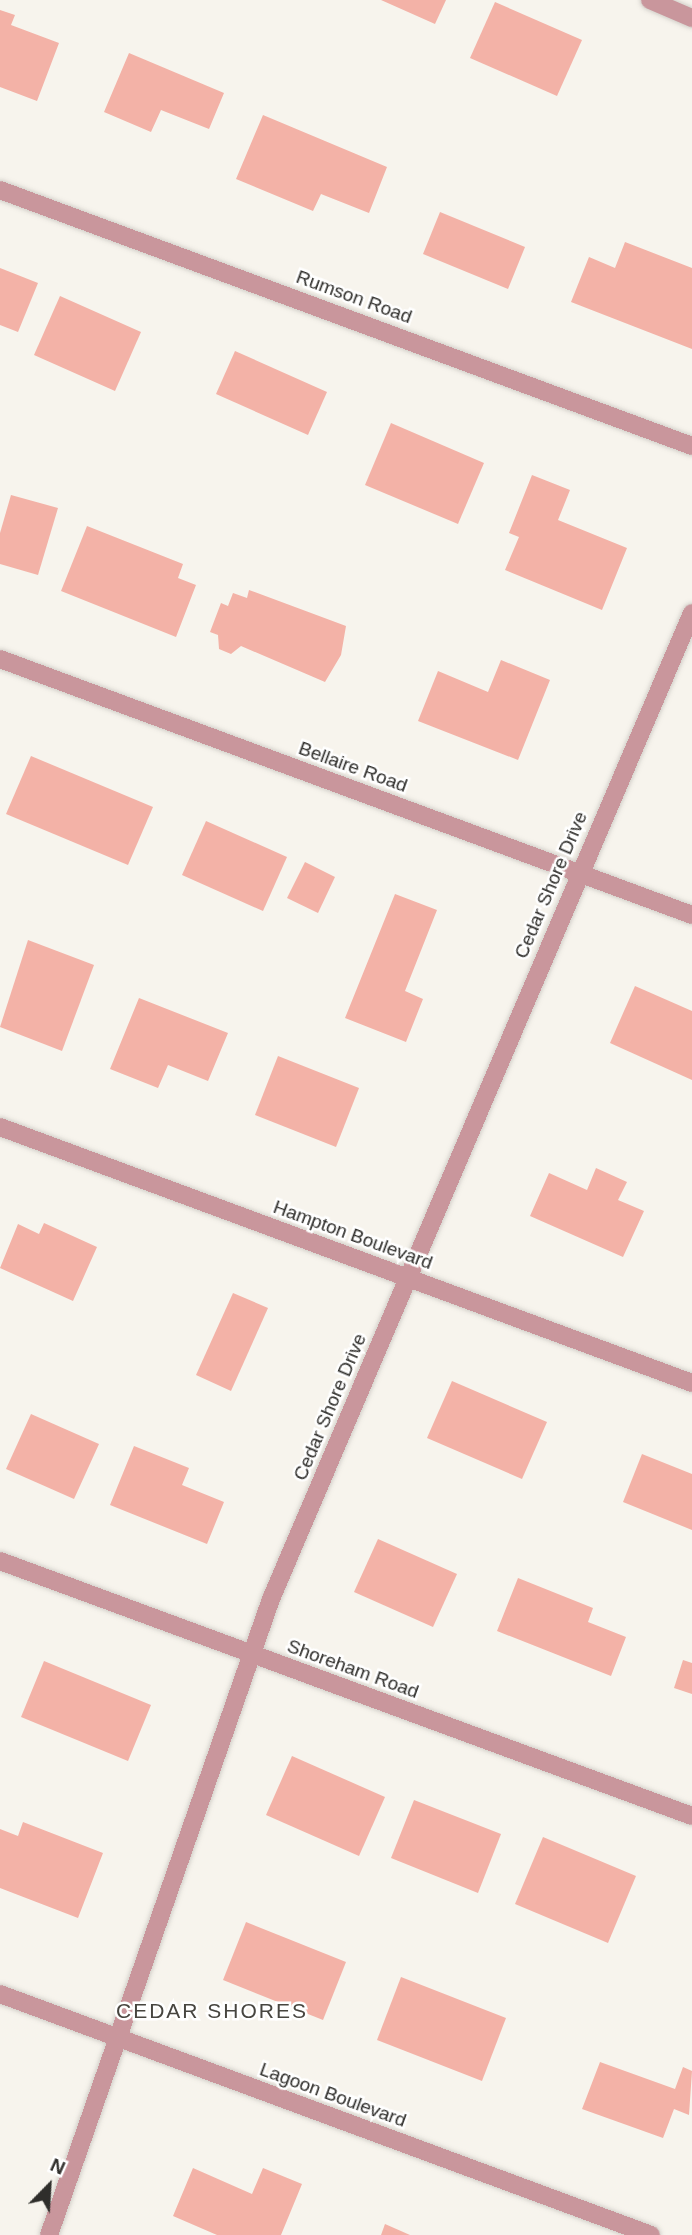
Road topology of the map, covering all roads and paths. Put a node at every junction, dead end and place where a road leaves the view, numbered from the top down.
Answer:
1 (650, 0) edge
2 (692, 18) edge
3 (0, 190) edge
4 (692, 446) edge
5 (692, 613) edge
6 (0, 659) edge
7 (579, 873) junction
8 (692, 915) edge
9 (0, 1127) edge
10 (407, 1278) junction
11 (692, 1383) edge
12 (0, 1561) edge
13 (252, 1654) junction
14 (692, 1816) edge
15 (0, 1994) edge
16 (117, 2038) junction
17 (49, 2235) edge
18 (651, 2235) edge

1 - 2 street
3 - 4 street, Rumson Road
5 - 7 street, Cedar Shore Drive
6 - 7 street, Bellaire Road
7 - 8 street, Bellaire Road
7 - 10 street, Cedar Shore Drive
9 - 10 street, Hampton Boulevard
10 - 11 street, Hampton Boulevard
10 - 13 street, Cedar Shore Drive
12 - 13 street, Shoreham Road
13 - 14 street, Shoreham Road
13 - 16 street, Cedar Shore Drive
15 - 16 street, Lagoon Boulevard
16 - 17 street, Cedar Shore Drive
16 - 18 street, Lagoon Boulevard

